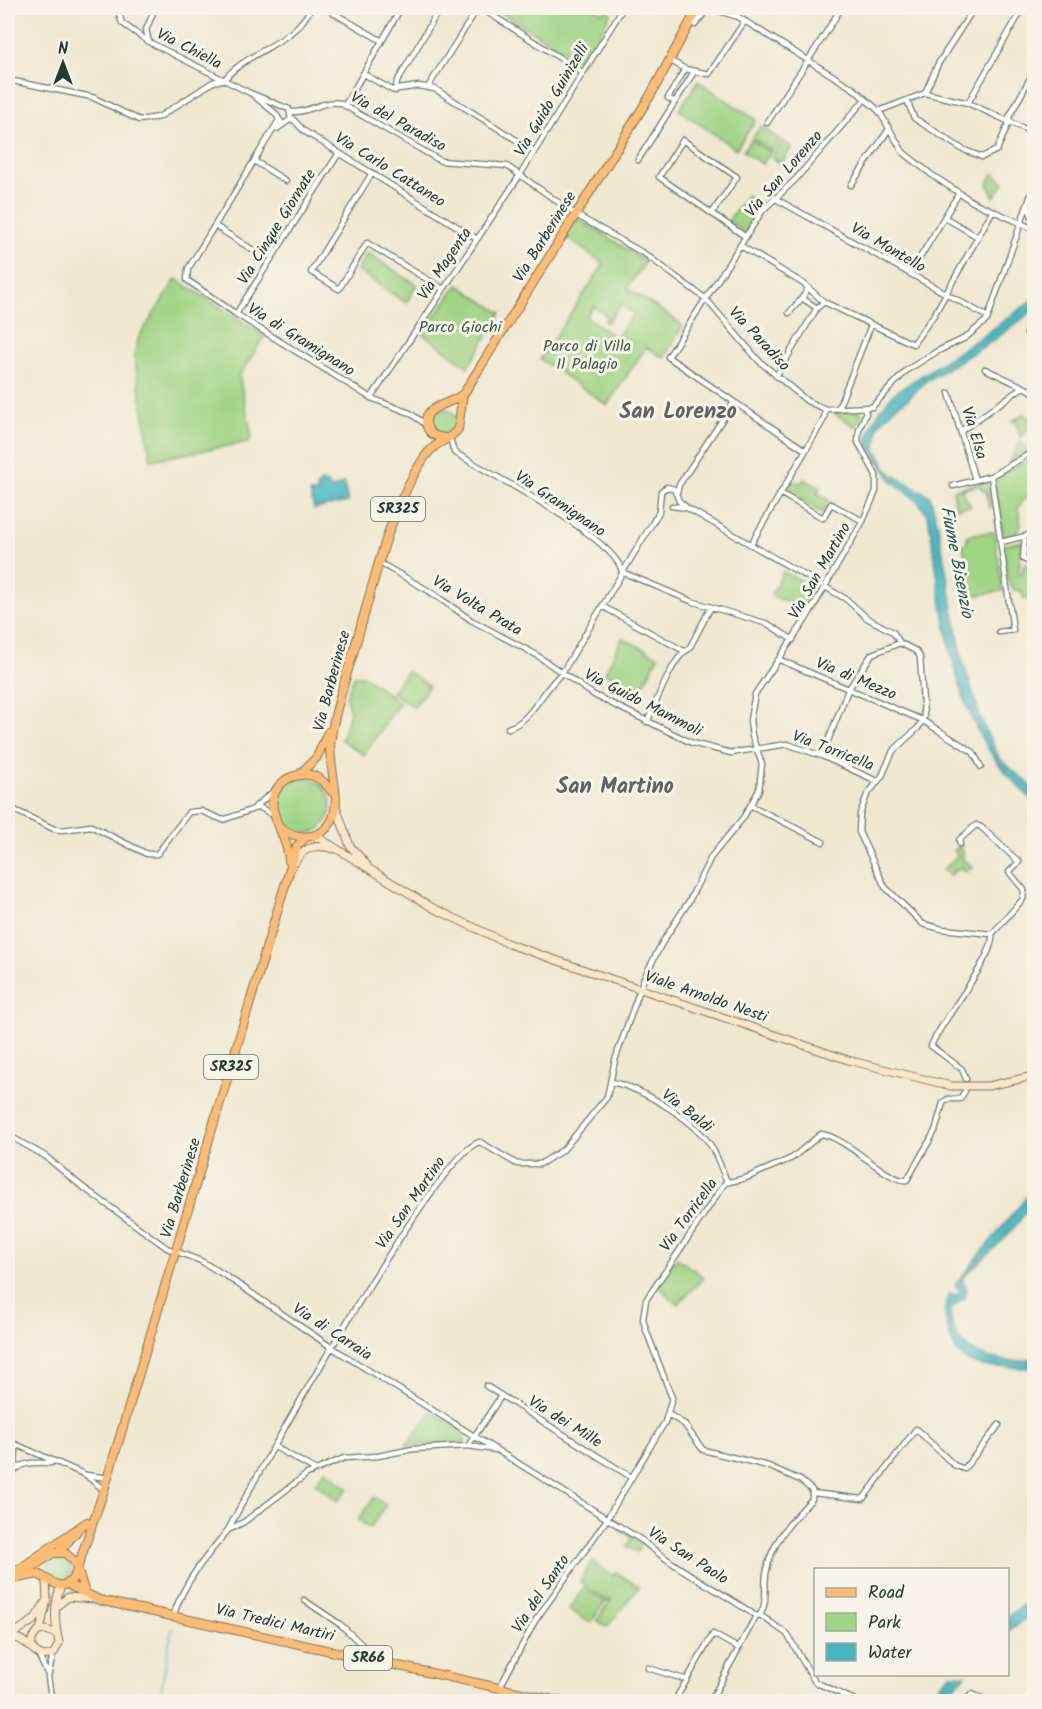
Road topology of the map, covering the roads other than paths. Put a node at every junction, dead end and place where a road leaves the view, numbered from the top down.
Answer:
1 (117, 8) edge
2 (155, 8) edge
3 (311, 8) edge
4 (325, 8) edge
5 (401, 8) edge
6 (440, 8) edge
7 (613, 8) edge
8 (693, 8) edge
9 (698, 8) edge
10 (705, 8) edge
11 (724, 8) edge
12 (735, 8) edge
13 (841, 8) edge
14 (974, 8) edge
15 (1023, 8) edge
16 (479, 9) edge
17 (622, 10) edge
18 (740, 17) junction
19 (693, 24) junction
20 (382, 41) junction
21 (148, 42) junction
22 (809, 59) junction
23 (673, 62) junction
24 (685, 69) junction
25 (1035, 71) edge
26 (582, 72) junction
27 (694, 72) junction
28 (364, 74) junction
29 (8, 80) edge
30 (224, 80) junction
31 (428, 87) junction
32 (395, 91) junction
33 (250, 93) junction
34 (926, 93) junction
35 (650, 96) junction
36 (865, 99) junction
37 (908, 100) junction
38 (675, 102) junction
39 (968, 103) junction
40 (345, 105) junction
41 (284, 108) junction
42 (879, 111) junction
43 (292, 115) junction
44 (280, 120) junction
45 (1009, 120) junction
46 (767, 123) dead end
47 (889, 129) junction
48 (1035, 133) edge
49 (534, 151) junction
50 (339, 153) junction
51 (638, 160) dead end
52 (256, 162) junction
53 (372, 173) junction
54 (520, 175) junction
55 (286, 181) dead end
56 (851, 184) dead end
57 (1035, 186) edge
58 (959, 193) junction
59 (776, 199) junction
60 (1027, 202) junction
61 (992, 212) junction
62 (712, 213) junction
63 (575, 214) junction
64 (944, 218) junction
65 (1020, 222) junction
66 (215, 226) junction
67 (1035, 226) edge
68 (746, 237) junction
69 (978, 237) junction
70 (477, 239) junction
71 (741, 246) junction
72 (253, 250) dead end
73 (910, 274) junction
74 (808, 289) junction
75 (443, 290) junction
76 (946, 295) junction
77 (802, 298) junction
78 (706, 299) junction
79 (824, 302) junction
80 (817, 308) junction
81 (789, 313) dead end
82 (236, 314) junction
83 (988, 317) junction
84 (871, 325) junction
85 (1027, 333) dead end
86 (1035, 337) edge
87 (985, 369) dead end
88 (776, 376) junction
89 (1023, 387) junction
90 (1035, 392) edge
91 (464, 393) junction
92 (949, 393) dead end
93 (371, 398) junction
94 (734, 402) junction
95 (445, 404) junction
96 (864, 408) junction
97 (825, 409) junction
98 (838, 409) junction
99 (429, 412) junction
100 (410, 413) junction
101 (459, 414) junction
102 (429, 429) junction
103 (961, 430) junction
104 (447, 438) junction
105 (805, 450) junction
106 (1035, 452) edge
107 (424, 458) junction
108 (992, 476) junction
109 (975, 480) junction
110 (679, 485) junction
111 (953, 486) dead end
112 (672, 488) junction
113 (780, 493) junction
114 (678, 494) junction
115 (660, 500) junction
116 (671, 506) junction
117 (687, 508) junction
118 (659, 512) junction
119 (863, 521) junction
120 (1035, 534) edge
121 (1025, 537) junction
122 (1001, 542) junction
123 (751, 544) junction
124 (378, 562) junction
125 (1035, 564) edge
126 (622, 572) junction
127 (825, 586) junction
128 (602, 606) junction
129 (711, 607) junction
130 (364, 610) junction
131 (999, 632) dead end
132 (793, 640) junction
133 (900, 643) junction
134 (684, 651) junction
135 (780, 660) junction
136 (562, 673) junction
137 (848, 690) junction
138 (922, 720) junction
139 (647, 722) junction
140 (508, 728) dead end
141 (754, 742) junction
142 (759, 749) junction
143 (751, 751) junction
144 (822, 756) junction
145 (981, 767) dead end
146 (299, 775) junction
147 (877, 781) junction
148 (278, 787) junction
149 (334, 799) junction
150 (752, 806) junction
151 (8, 807) edge
152 (250, 811) junction
153 (273, 815) junction
154 (280, 827) junction
155 (309, 837) junction
156 (823, 842) dead end
157 (960, 844) dead end
158 (344, 853) junction
159 (289, 872) junction
160 (383, 878) junction
161 (992, 934) junction
162 (639, 989) junction
163 (1035, 1076) edge
164 (966, 1079) dead end
165 (611, 1082) junction
166 (965, 1091) dead end
167 (8, 1135) edge
168 (727, 1181) junction
169 (176, 1252) junction
170 (331, 1347) junction
171 (486, 1386) dead end
172 (501, 1395) junction
173 (668, 1414) junction
174 (999, 1425) dead end
175 (475, 1436) junction
176 (8, 1441) edge
177 (16, 1446) junction
178 (468, 1446) junction
179 (275, 1447) junction
180 (498, 1450) junction
181 (56, 1463) junction
182 (14, 1470) junction
183 (316, 1470) junction
184 (86, 1475) junction
185 (631, 1477) junction
186 (108, 1478) junction
187 (8, 1479) edge
188 (104, 1490) junction
189 (813, 1493) junction
190 (97, 1511) junction
191 (606, 1518) junction
192 (87, 1522) junction
193 (228, 1530) junction
194 (71, 1538) junction
195 (87, 1539) junction
196 (59, 1552) junction
197 (45, 1560) junction
198 (76, 1570) junction
199 (16, 1578) junction
200 (8, 1579) edge
201 (46, 1579) junction
202 (64, 1585) junction
203 (86, 1594) junction
204 (96, 1599) junction
205 (47, 1600) junction
206 (304, 1600) dead end
207 (56, 1607) junction
208 (174, 1614) junction
209 (758, 1616) junction
210 (40, 1630) junction
211 (56, 1634) junction
212 (8, 1638) edge
213 (32, 1648) junction
214 (738, 1648) junction
215 (38, 1654) junction
216 (52, 1654) junction
217 (378, 1660) junction
218 (1032, 1667) dead end
219 (648, 1668) dead end
220 (1035, 1674) edge
221 (48, 1677) junction
222 (687, 1680) junction
223 (500, 1687) junction
224 (51, 1697) dead end
225 (563, 1701) edge
226 (674, 1701) edge
227 (710, 1701) edge
228 (859, 1701) edge
229 (964, 1701) edge
230 (991, 1701) edge

1 - 21 street, Via Chiella
2 - 21 street
3 - 30 street, Via Chiella
4 - 20 street
5 - 20 street
6 - 32 street
7 - 17 street
8 - 19 street
9 - 19 main road, Via Barberinese
10 - 19 main road, Via Barberinese
11 - 18 street
12 - 18 street
13 - 22 street
14 - 34 street
15 - 39 street
16 - 26 street
16 - 31 street
17 - 26 street, Via Guido Guinizelli
18 - 19 street
18 - 22 street
18 - 27 street
19 - 23 main road, Via Barberinese
19 - 35 main road, Via Barberinese
20 - 28 street
21 - 30 street, Via Chiella
22 - 36 street
22 - 46 street
23 - 24 street
23 - 35 main road, Via Barberinese
24 - 27 street
24 - 38 street
25 - 45 street
26 - 49 street, Via Guido Guinizelli
27 - 38 street
28 - 32 street
28 - 40 street
29 - 30 street
30 - 33 street
31 - 32 street
31 - 49 street
33 - 41 street
33 - 44 street
34 - 37 street
34 - 39 street
35 - 63 main road, Via Barberinese
36 - 42 street
36 - 59 street, Via San Lorenzo
37 - 42 street
37 - 45 street
38 - 51 street
39 - 45 street
40 - 43 street, Via del Paradiso
40 - 54 street, Via del Paradiso
41 - 43 street
41 - 44 street
42 - 47 street
43 - 44 street, Via del Paradiso
43 - 50 street, Via Carlo Cattaneo
44 - 52 street
45 - 48 street
47 - 56 street
47 - 58 street
49 - 54 street, Via Guido Guinizelli
50 - 53 street, Via Carlo Cattaneo
50 - 82 street, Via Cinque Giornate
52 - 55 street
52 - 66 street
53 - 70 street, Via Carlo Cattaneo
53 - 75 street
54 - 63 street, Via del Paradiso
54 - 70 street, Via Magenta
57 - 60 street
58 - 61 street
58 - 64 street
59 - 68 street, Via San Lorenzo
59 - 73 street, Via Montello
60 - 65 street
60 - 67 street
61 - 65 street
61 - 69 street
62 - 62 street
62 - 68 street
63 - 78 street, Via del Paradiso
63 - 91 main road, Via Barberinese
64 - 69 street
64 - 73 street
65 - 67 street
65 - 83 street
66 - 72 street
66 - 82 street, Via di Gramignano
68 - 71 street, Via San Lorenzo
69 - 76 street
70 - 75 street, Via Magenta
71 - 74 street
71 - 78 street, Via San Lorenzo
73 - 76 street, Via Montello
74 - 77 street
74 - 79 street
75 - 93 street, Via Magenta
76 - 83 street, Via Montello
76 - 84 street
77 - 80 street
77 - 81 street
78 - 88 street, Via Paradiso
78 - 94 street, Via San Lorenzo
79 - 80 street
79 - 84 street
80 - 88 street
82 - 93 street, Via di Gramignano
83 - 96 street
84 - 98 street
85 - 86 street
87 - 89 street
88 - 97 street, Via Paradiso
89 - 90 street
89 - 103 street
91 - 95 main road, Via Barberinese
91 - 101 main road, Via Barberinese
92 - 103 street, Via Elsa
93 - 100 street, Via di Gramignano
94 - 105 street
94 - 110 street
95 - 99 main road, Via Barberinese
95 - 101 main road
96 - 98 street, Via Paradiso
96 - 119 street, Via San Martino
97 - 98 street, Via Paradiso
97 - 105 street
99 - 100 street, Via di Gramignano
99 - 102 main road, Via Barberinese
100 - 102 street, Via di Gramignano
101 - 104 main road, Via Barberinese
102 - 104 main road
102 - 107 main road, Via Barberinese / SR325
103 - 109 street, Via Elsa
104 - 107 main road, Via Barberinese / SR325
104 - 126 street, Via Gramignano
105 - 113 street
106 - 108 street
107 - 124 main road, Via Barberinese / SR325
108 - 109 street
108 - 122 street
109 - 111 street
110 - 112 street
110 - 114 street
112 - 114 street
112 - 115 street
113 - 119 street
113 - 123 street
114 - 116 street
114 - 117 street
115 - 116 street
115 - 118 street
116 - 117 street
116 - 118 street
117 - 123 street
118 - 126 street
119 - 127 street, Via San Martino
120 - 121 street
121 - 122 street
121 - 125 street
122 - 131 street
123 - 127 street
124 - 130 main road, Via Barberinese / SR325
124 - 136 street, Via Volta Prata
126 - 128 street
126 - 129 street
127 - 132 street, Via San Martino
127 - 133 street
128 - 134 street
128 - 136 street
129 - 132 street
129 - 134 street
130 - 146 main road, Via Barberinese / SR325
130 - 149 main road, Via Barberinese / SR325
132 - 135 street, Via San Martino
133 - 137 street
133 - 138 street
134 - 139 street
135 - 137 street, Via di Mezzo
135 - 141 street, Via San Martino
136 - 139 street, Via Guido Mammoli
136 - 140 street, Via Guido Mammoli
137 - 138 street, Via di Mezzo
137 - 144 street
138 - 145 street, Via di Mezzo
138 - 147 street
139 - 143 street, Via Guido Mammoli
141 - 142 street, Via San Martino
141 - 143 street, Via San Martino
142 - 143 street, Via Guido Mammoli
142 - 144 street, Via Torricella
142 - 150 street, Via San Martino
144 - 147 street, Via Torricella
146 - 148 main road, Via Barberinese / SR325
146 - 149 main road
147 - 161 street, Via Torricella
148 - 152 street
148 - 153 main road
149 - 155 main road, Via Barberinese / SR325
149 - 160 street, Viale Arnoldo Nesti
150 - 156 street
150 - 162 street, Via San Martino
151 - 152 street
152 - 153 street
153 - 154 main road, Via Barberinese / SR325
154 - 155 main road
154 - 159 main road, Via Barberinese / SR325
155 - 158 street, Viale Arnoldo Nesti
155 - 159 main road, Via Barberinese / SR325
157 - 161 street
158 - 159 street, Viale Arnoldo Nesti
158 - 160 street, Viale Arnoldo Nesti
159 - 169 main road, Via Barberinese / SR325
160 - 162 street, Viale Arnoldo Nesti
161 - 164 street
162 - 163 street, Viale Arnoldo Nesti
162 - 165 street, Via San Martino
165 - 168 street, Via Baldi
165 - 170 street, Via San Martino
166 - 168 street, Via Torricella
167 - 169 street, Via di Carraia
168 - 173 street, Via Torricella
169 - 170 street, Via di Carraia
169 - 186 main road, Via Barberinese / SR325
170 - 175 street, Via di Carraia
170 - 179 street, Via San Martino
171 - 172 street, Via dei Mille
172 - 175 street
172 - 185 street, Via dei Mille
173 - 185 street, Via Torricella
173 - 189 street
174 - 189 street
175 - 178 street
175 - 180 street, Via di Carraia
176 - 177 street
177 - 181 street
177 - 182 street
178 - 180 street
178 - 183 street
179 - 183 street
179 - 193 street, Via San Martino
180 - 191 street, Via San Paolo
181 - 182 street
181 - 184 street
182 - 187 street
183 - 193 street
184 - 186 street
184 - 188 street
185 - 191 street, Via Torricella
186 - 188 main road, Via Barberinese / SR325
188 - 190 main road, Via Barberinese / SR325
189 - 209 street
190 - 192 main road, Via Barberinese / SR325
190 - 195 main road, Via Barberinese / SR325
191 - 209 street, Via San Paolo
191 - 223 street, Via del Santo
192 - 194 main road, Via Barberinese / SR325
192 - 200 main road, Via Barberinese
193 - 208 street, Via San Martino
194 - 195 street
194 - 196 main road, Via Barberinese / SR325
195 - 198 main road, Via Barberinese / SR325
196 - 197 main road, SR66
196 - 198 main road
197 - 199 main road, SR66
197 - 201 main road
198 - 202 main road
198 - 203 main road
199 - 200 main road, SR66
199 - 201 main road, SR66
201 - 202 main road, SR66
201 - 205 street
202 - 203 main road, Via Tredici Martiri / SR66
202 - 207 street
203 - 204 main road, Via Tredici Martiri / SR66
204 - 207 street
204 - 208 main road, Via Tredici Martiri / SR66
205 - 210 street
205 - 212 street
206 - 217 street
207 - 211 street
208 - 217 main road, Via Tredici Martiri / SR66
209 - 214 street
209 - 228 street, Via San Paolo
210 - 211 street
210 - 213 street
211 - 216 street
212 - 213 street
213 - 215 street
214 - 222 street
214 - 227 street
215 - 216 street
215 - 221 street
216 - 221 street
217 - 223 main road, Via Tredici Martiri / SR66
218 - 220 street
219 - 222 street
221 - 224 street
222 - 226 street
223 - 225 main road, Via Tredici Martiri / SR66
229 - 230 street

